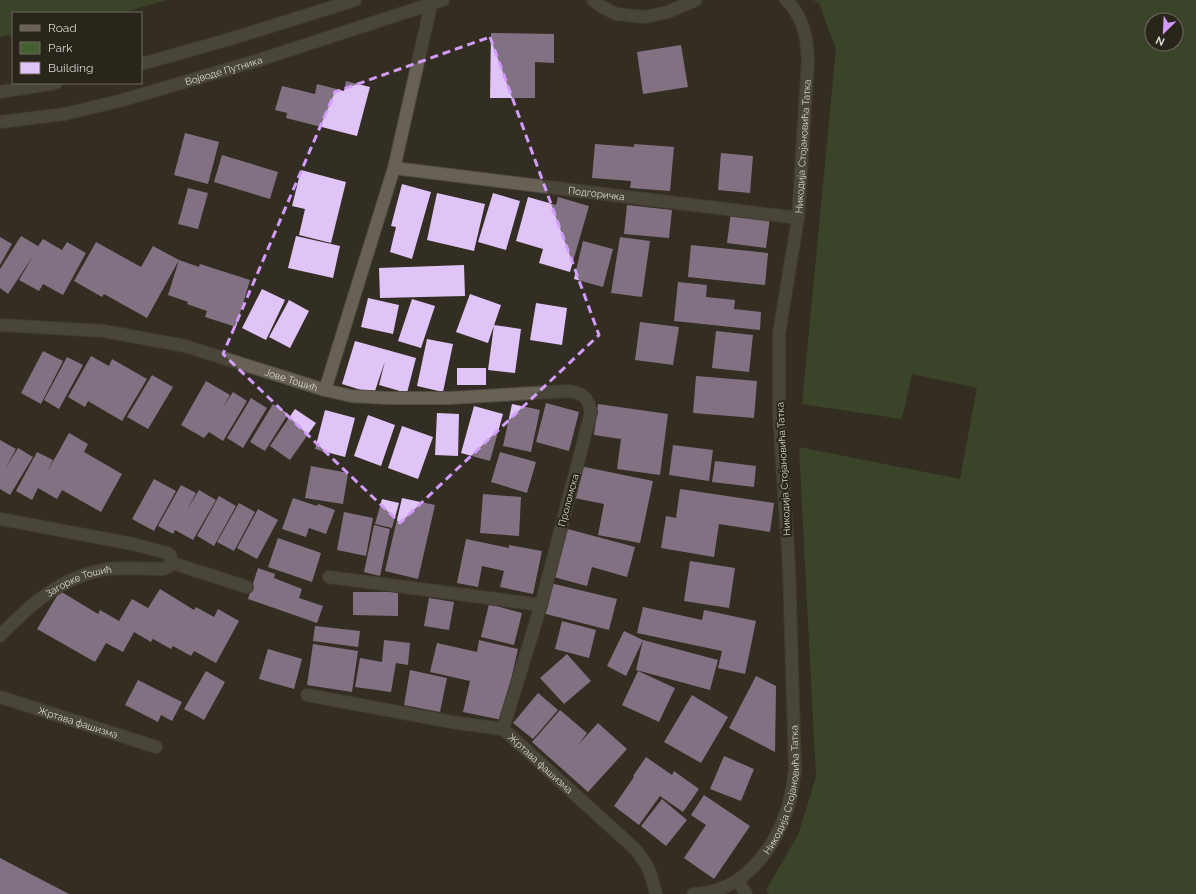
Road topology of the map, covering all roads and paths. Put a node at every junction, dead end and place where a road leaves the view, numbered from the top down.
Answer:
1 (355, 0) edge
2 (443, 0) edge
3 (593, 0) edge
4 (696, 0) edge
5 (786, 0) edge
6 (431, 5) junction
7 (142, 64) edge
8 (50, 84) edge
9 (0, 92) edge
10 (0, 122) edge
11 (394, 168) junction
12 (798, 218) junction
13 (0, 325) edge
14 (325, 390) junction
15 (585, 397) joint
16 (0, 519) edge
17 (172, 563) junction
18 (329, 577) dead end
19 (247, 587) dead end
20 (541, 605) junction
21 (0, 636) edge
22 (307, 695) dead end
23 (0, 697) edge
24 (503, 729) junction
25 (156, 747) dead end
26 (738, 881) junction
27 (656, 894) edge
28 (694, 894) edge
29 (746, 894) edge

1 - 7 street
2 - 6 street, Војводе Путника
3 - 4 street
5 - 12 street, Никодија Стојановића Татка
6 - 10 street, Војводе Путника
6 - 11 street
8 - 9 street
11 - 12 street, Подгоричка
11 - 14 street
12 - 26 street, Никодија Стојановића Татка
13 - 14 street, Јове Тошић
14 - 15 street, Јове Тошић
15 - 20 street, Проломска
16 - 17 street
17 - 19 street
17 - 21 street, Загорке Тошић
18 - 20 street
20 - 24 street, Проломска
22 - 24 street, Жртава фашизма
23 - 25 street, Жртава фашизма
24 - 27 street, Жртава фашизма
26 - 28 street, Никодија Стојановића Татка
26 - 29 street

